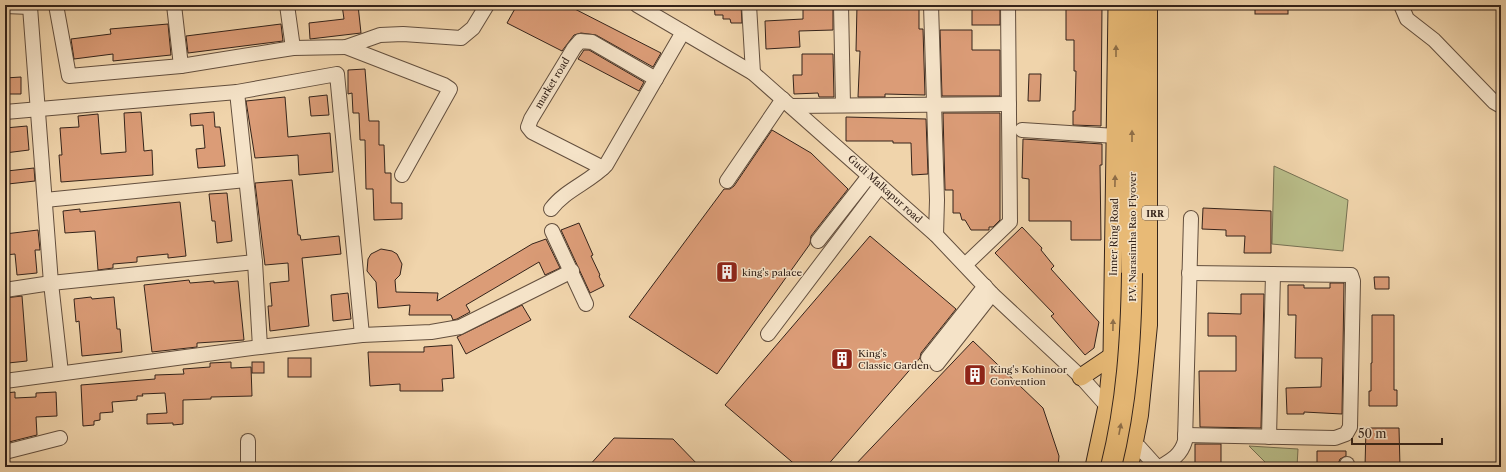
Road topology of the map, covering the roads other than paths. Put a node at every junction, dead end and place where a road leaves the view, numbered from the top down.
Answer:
1 (56, 5) edge
2 (174, 5) edge
3 (287, 5) edge
4 (487, 5) edge
5 (637, 5) edge
6 (749, 5) edge
7 (841, 5) edge
8 (931, 5) edge
9 (1008, 5) edge
10 (1117, 5) edge
11 (1132, 5) edge
12 (1147, 5) edge
13 (1154, 5) edge
14 (1400, 5) edge
15 (5, 6) edge
16 (31, 6) edge
17 (683, 32) junction
18 (346, 47) junction
19 (293, 48) junction
20 (181, 66) junction
21 (753, 73) junction
22 (656, 79) junction
23 (237, 92) junction
24 (787, 102) junction
25 (843, 104) junction
26 (933, 104) junction
27 (1009, 104) junction
28 (1501, 106) edge
29 (37, 110) junction
30 (5, 112) edge
31 (1022, 130) dead end
32 (1116, 136) junction
33 (603, 168) junction
34 (402, 175) dead end
35 (869, 176) junction
36 (246, 180) junction
37 (727, 182) dead end
38 (880, 186) junction
39 (45, 200) junction
40 (551, 209) dead end
41 (1191, 218) dead end
42 (552, 231) dead end
43 (936, 235) junction
44 (818, 241) dead end
45 (254, 262) junction
46 (965, 265) junction
47 (572, 271) junction
48 (1189, 273) junction
49 (1273, 274) junction
50 (51, 283) junction
51 (5, 290) edge
52 (988, 290) junction
53 (586, 304) dead end
54 (768, 334) dead end
55 (362, 335) junction
56 (260, 347) junction
57 (1112, 356) junction
58 (933, 361) dead end
59 (61, 373) junction
60 (1081, 377) junction
61 (5, 381) edge
62 (1107, 406) junction
63 (1185, 435) junction
64 (1269, 436) junction
65 (60, 438) dead end
66 (248, 441) dead end
67 (1139, 447) junction
68 (5, 452) edge
69 (1100, 466) edge
70 (248, 467) edge
71 (1120, 467) edge
72 (1128, 467) edge
73 (1134, 467) edge
74 (1157, 467) edge
75 (1160, 467) edge

1 - 20 street
2 - 20 street
3 - 19 street
4 - 18 street
5 - 17 street, Gudi Malkapur road
6 - 21 street
7 - 25 street
8 - 26 street
9 - 27 street
32 -> 10 main road, Inner Ring Road
69 -> 11 highway, P.V. Narasimha Rao Flyover, bridge
12 - 72 highway, P.V. Narasimha Rao Flyover
13 - 67 main road, IRR
14 - 28 street
15 - 16 street
16 - 29 street
17 - 21 street, Gudi Malkapur road
17 - 22 street
18 - 19 street
18 - 34 street
19 - 20 street
21 - 24 street, Gudi Malkapur road
22 - 33 street
22 - 33 street, market road
23 - 29 street
23 - 36 street
23 - 55 street
24 - 25 street
24 - 35 street, Gudi Malkapur road
24 - 37 street
25 - 26 street
26 - 27 street
26 - 43 street
27 - 46 street
29 - 30 street
29 - 39 street
31 - 32 street
57 -> 32 main road, Inner Ring Road
33 - 40 street
35 - 38 street, Gudi Malkapur road
35 - 44 street
36 - 39 street
36 - 45 street
38 - 43 street, Gudi Malkapur road
38 - 54 street
39 - 50 street
41 - 48 street
42 - 47 street
43 - 46 street, Gudi Malkapur road
45 - 50 street
45 - 56 street
46 - 52 street, Gudi Malkapur road
47 - 53 street
47 - 55 street
48 - 49 street
48 - 63 street
49 - 64 street
49 - 64 street
50 - 51 street
50 - 59 street
52 - 58 street
52 - 60 street, Gudi Malkapur road
55 - 56 street
56 - 59 street
57 - 60 main road
57 - 62 main road, Inner Ring Road
59 - 61 street
60 - 62 street, Gudi Malkapur road
62 - 69 main road, Inner Ring Road
63 - 64 street
63 - 75 street
65 - 68 street
66 - 70 street
67 - 73 main road, IRR
67 - 74 street
69 - 71 main road

